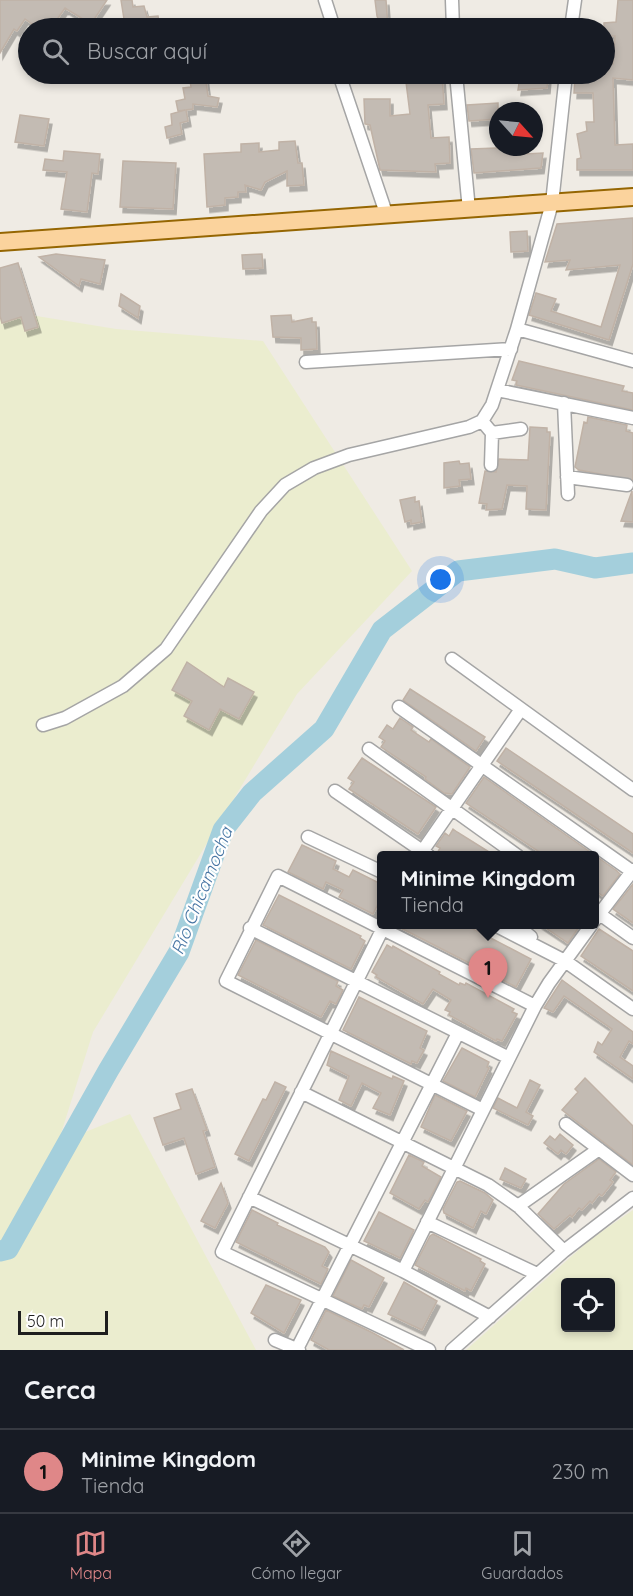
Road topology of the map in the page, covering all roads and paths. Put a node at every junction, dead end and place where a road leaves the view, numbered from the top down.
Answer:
1 (325, 0) edge
2 (452, 0) edge
3 (575, 0) edge
4 (331, 18) edge
5 (453, 18) edge
6 (572, 18) edge
7 (342, 84) edge
8 (457, 84) edge
9 (565, 84) edge
10 (633, 197) edge
11 (552, 203) junction
12 (469, 210) junction
13 (387, 216) junction
14 (0, 242) edge
15 (517, 329) junction
16 (511, 349) junction
17 (306, 362) dead end
18 (633, 362) edge
19 (497, 390) junction
20 (564, 403) junction
21 (633, 418) edge
22 (482, 421) junction
23 (521, 429) dead end
24 (492, 433) junction
25 (491, 465) dead end
26 (567, 477) junction
27 (627, 485) dead end
28 (568, 494) dead end
29 (452, 659) dead end
30 (399, 707) dead end
31 (521, 709) junction
32 (43, 725) dead end
33 (369, 749) dead end
34 (482, 765) junction
35 (633, 790) edge
36 (335, 791) dead end
37 (452, 808) junction
38 (308, 837) dead end
39 (419, 851) edge
40 (425, 851) edge
41 (512, 851) edge
42 (377, 870) edge
43 (633, 871) edge
44 (599, 913) edge
45 (599, 920) edge
46 (377, 924) edge
47 (250, 928) junction
48 (383, 929) edge
49 (388, 929) edge
50 (503, 929) edge
51 (521, 929) edge
52 (587, 929) edge
53 (633, 938) edge
54 (549, 951) junction
55 (565, 961) junction
56 (357, 982) junction
57 (535, 1006) junction
58 (633, 1009) edge
59 (458, 1033) junction
60 (330, 1034) junction
61 (509, 1058) junction
62 (431, 1084) junction
63 (301, 1092) junction
64 (483, 1110) junction
65 (566, 1124) dead end
66 (402, 1141) junction
67 (598, 1149) junction
68 (455, 1167) junction
69 (633, 1175) edge
70 (249, 1197) junction
71 (633, 1197) edge
72 (518, 1206) junction
73 (427, 1222) junction
74 (350, 1245) junction
75 (564, 1251) junction
76 (403, 1271) junction
77 (537, 1275) junction
78 (323, 1298) junction
79 (490, 1317) junction
80 (275, 1340) dead end
81 (298, 1350) edge
82 (429, 1350) edge
83 (452, 1350) edge

1 - 4 street
2 - 5 street
3 - 6 street
7 - 13 street
8 - 12 street
9 - 11 street
10 - 11 main road
11 - 12 main road
11 - 15 street
12 - 13 main road
13 - 14 main road
15 - 16 street
15 - 18 street
16 - 17 street
16 - 19 street
19 - 20 street
19 - 22 street
20 - 21 street
20 - 26 street
22 - 24 street
22 - 32 street
23 - 24 street
24 - 25 street
26 - 27 street
26 - 28 street
29 - 31 street
30 - 34 street
31 - 34 street
31 - 35 street
33 - 37 street
34 - 37 street
34 - 43 street
36 - 39 street
37 - 40 street
37 - 41 street
38 - 42 street
43 - 44 street
45 - 53 street
46 - 47 street
47 - 56 street
47 - 60 street
48 - 56 street
49 - 57 street
50 - 54 street
51 - 54 street
52 - 55 street
54 - 55 street
55 - 57 street
55 - 58 street
56 - 59 street
56 - 60 street
57 - 61 street
59 - 61 street
59 - 62 street
60 - 62 street
60 - 63 street
61 - 64 street
62 - 64 street
62 - 66 street
63 - 66 street
63 - 70 street
64 - 68 street
65 - 67 street
66 - 68 street
66 - 74 street
67 - 69 street
67 - 72 street
68 - 72 street
68 - 73 street
70 - 74 street
70 - 78 street
71 - 75 street
72 - 75 street
73 - 76 street
73 - 77 street
74 - 76 street
74 - 78 street
75 - 77 street
76 - 79 street
77 - 79 street
78 - 81 street
78 - 82 street
79 - 83 street
80 - 81 street

